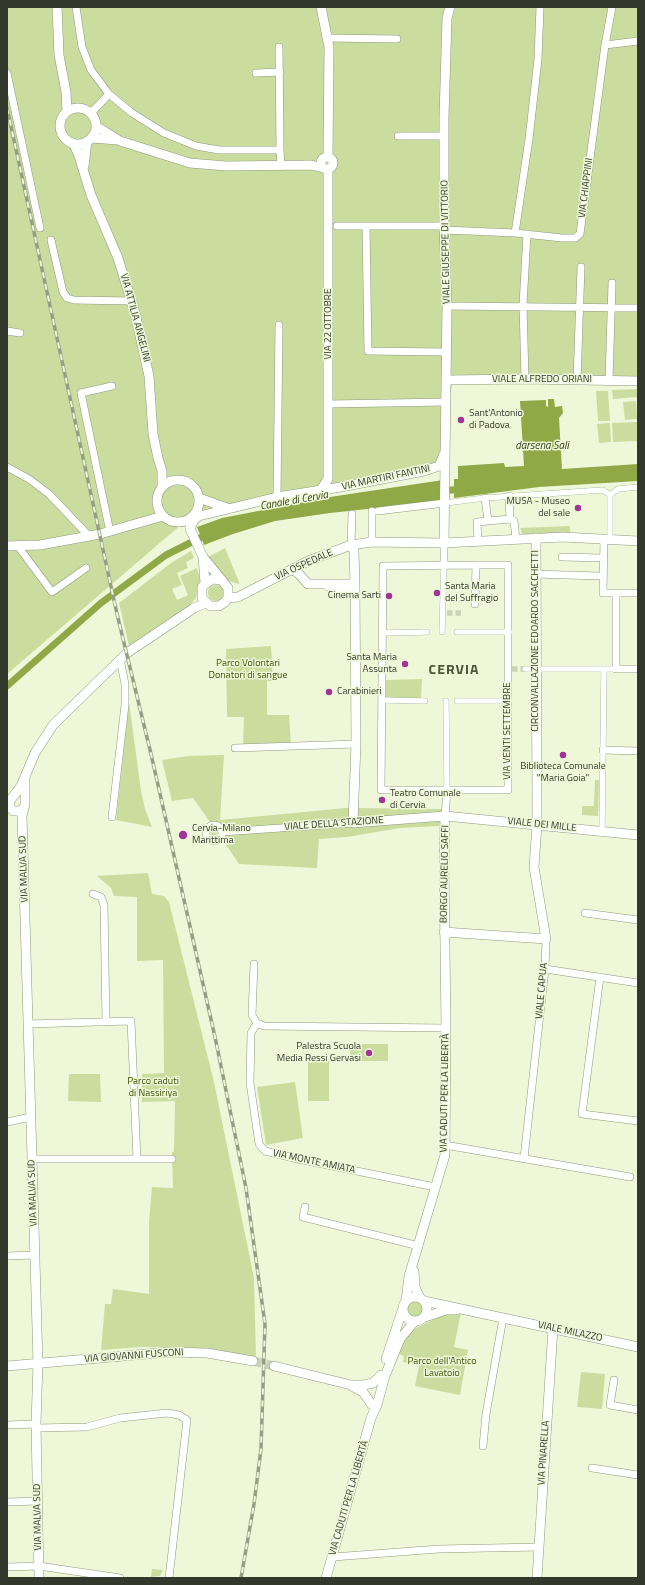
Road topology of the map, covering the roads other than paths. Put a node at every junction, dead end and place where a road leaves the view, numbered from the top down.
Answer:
1 (57, 7) edge
2 (76, 7) edge
3 (320, 7) edge
4 (448, 7) edge
5 (540, 7) edge
6 (612, 7) edge
7 (327, 38) junction
8 (397, 39) dead end
9 (638, 41) edge
10 (605, 45) junction
11 (279, 47) dead end
12 (280, 72) junction
13 (7, 73) edge
14 (256, 73) dead end
15 (66, 92) junction
16 (109, 94) junction
17 (79, 108) junction
18 (67, 111) junction
19 (91, 113) junction
20 (96, 126) junction
21 (398, 136) dead end
22 (444, 136) junction
23 (89, 140) junction
24 (120, 140) junction
25 (73, 143) junction
26 (280, 150) junction
27 (325, 163) junction
28 (281, 166) junction
29 (83, 171) junction
30 (337, 226) dead end
31 (366, 226) junction
32 (40, 228) dead end
33 (444, 228) junction
34 (515, 233) junction
35 (527, 234) junction
36 (51, 240) dead end
37 (581, 267) dead end
38 (612, 283) dead end
39 (131, 301) junction
40 (523, 305) junction
41 (447, 306) junction
42 (579, 307) junction
43 (611, 307) junction
44 (638, 308) edge
45 (279, 325) dead end
46 (7, 331) edge
47 (20, 333) dead end
48 (446, 352) junction
49 (525, 379) junction
50 (446, 380) junction
51 (577, 380) junction
52 (609, 380) junction
53 (638, 381) edge
54 (112, 386) dead end
55 (446, 402) junction
56 (328, 404) junction
57 (446, 450) junction
58 (7, 467) edge
59 (162, 471) junction
60 (328, 479) junction
61 (175, 480) junction
62 (162, 486) junction
63 (341, 487) junction
64 (638, 487) edge
65 (321, 490) junction
66 (610, 495) junction
67 (509, 496) junction
68 (277, 497) junction
69 (199, 498) junction
70 (485, 498) junction
71 (445, 503) junction
72 (157, 506) junction
73 (225, 508) junction
74 (352, 514) dead end
75 (163, 516) junction
76 (189, 517) junction
77 (510, 519) junction
78 (488, 520) junction
79 (142, 522) junction
80 (190, 529) junction
81 (110, 531) junction
82 (87, 534) junction
83 (536, 538) junction
84 (516, 539) junction
85 (607, 540) junction
86 (638, 541) edge
87 (55, 542) junction
88 (372, 542) junction
89 (478, 542) junction
90 (444, 543) junction
91 (351, 545) junction
92 (7, 546) edge
93 (17, 546) junction
94 (203, 557) junction
95 (562, 557) dead end
96 (603, 558) junction
97 (308, 561) junction
98 (444, 565) junction
99 (476, 565) junction
100 (86, 568) dead end
101 (291, 570) junction
102 (536, 574) junction
103 (600, 576) dead end
104 (302, 577) junction
105 (222, 580) junction
106 (205, 583) junction
107 (318, 584) junction
108 (355, 584) junction
109 (258, 586) junction
110 (228, 588) junction
111 (616, 593) junction
112 (638, 593) edge
113 (201, 594) junction
114 (355, 595) junction
115 (228, 598) junction
116 (206, 603) junction
117 (475, 604) dead end
118 (194, 608) junction
119 (427, 632) dead end
120 (442, 632) dead end
121 (457, 632) dead end
122 (509, 632) junction
123 (382, 633) junction
124 (120, 659) junction
125 (525, 669) tunnel mouth
126 (536, 669) junction
127 (604, 669) junction
128 (616, 669) junction
129 (638, 669) edge
130 (383, 700) junction
131 (425, 701) dead end
132 (446, 701) dead end
133 (457, 701) dead end
134 (508, 701) junction
135 (356, 744) junction
136 (235, 748) dead end
137 (603, 750) junction
138 (638, 751) edge
139 (25, 778) junction
140 (447, 790) junction
141 (24, 799) junction
142 (10, 802) edge
143 (20, 810) junction
144 (7, 815) edge
145 (446, 816) junction
146 (112, 817) dead end
147 (353, 823) junction
148 (538, 824) junction
149 (602, 831) junction
150 (222, 832) dead end
151 (638, 835) edge
152 (92, 894) dead end
153 (585, 913) dead end
154 (638, 920) edge
155 (444, 932) junction
156 (546, 939) junction
157 (254, 964) dead end
158 (545, 969) junction
159 (600, 977) junction
160 (638, 983) edge
161 (106, 1022) junction
162 (257, 1023) junction
163 (28, 1024) junction
164 (446, 1028) junction
165 (31, 1117) junction
166 (638, 1121) edge
167 (7, 1122) edge
168 (445, 1145) junction
169 (524, 1158) junction
170 (32, 1159) junction
171 (137, 1159) junction
172 (172, 1159) dead end
173 (630, 1177) dead end
174 (435, 1187) junction
175 (305, 1207) dead end
176 (418, 1248) junction
177 (35, 1255) junction
178 (7, 1256) edge
179 (422, 1299) junction
180 (406, 1300) junction
181 (402, 1311) junction
182 (474, 1312) junction
183 (425, 1317) junction
184 (503, 1318) junction
185 (414, 1322) junction
186 (553, 1328) junction
187 (638, 1343) edge
188 (638, 1347) edge
189 (253, 1361) tunnel mouth
190 (38, 1363) junction
191 (7, 1366) edge
192 (274, 1366) tunnel mouth
193 (381, 1375) junction
194 (614, 1380) dead end
195 (351, 1385) junction
196 (380, 1388) junction
197 (363, 1392) junction
198 (372, 1405) junction
199 (638, 1410) edge
200 (371, 1418) junction
201 (7, 1425) edge
202 (36, 1426) junction
203 (482, 1446) dead end
204 (592, 1468) dead end
205 (638, 1475) edge
206 (37, 1501) junction
207 (7, 1502) edge
208 (539, 1547) junction
209 (333, 1556) junction
210 (39, 1566) junction
211 (7, 1567) edge
212 (39, 1578) edge
213 (120, 1578) edge
214 (169, 1578) edge
215 (326, 1578) edge
216 (537, 1578) edge

1 - 15 street
2 - 16 street
3 - 7 street, VIA 22 OTTOBRE
4 - 22 street, VIALE GIUSEPPE DI VITTORIO
5 - 34 street
6 - 10 street, VIA CHIAPPINI
7 - 8 street
7 - 27 street, VIA 22 OTTOBRE
9 - 10 street
10 - 35 street, VIA CHIAPPINI
11 - 12 street
12 - 14 street
12 - 26 street
13 - 32 street
15 - 17 street
15 - 18 street
16 - 19 street
16 - 26 street
17 - 18 street
17 - 19 street
18 - 25 street
19 - 20 street
20 - 23 street
20 - 24 street
21 - 22 street
22 - 33 street, VIALE GIUSEPPE DI VITTORIO
23 - 24 street
23 - 25 street
23 - 29 street, VIA ATTILIA ANGELINI
24 - 28 street
25 - 29 street, VIA ATTILIA ANGELINI
26 - 28 street
27 - 28 street
27 - 56 street, VIA 22 OTTOBRE
29 - 39 street, VIA ATTILIA ANGELINI
30 - 31 street, VIA CHIAPPINI
31 - 33 street, VIA CHIAPPINI
31 - 48 street
33 - 34 street, VIA CHIAPPINI
33 - 41 street, VIALE GIUSEPPE DI VITTORIO
34 - 35 street, VIA CHIAPPINI
35 - 40 street
36 - 39 street
37 - 42 street
38 - 43 street
39 - 59 street, VIA ATTILIA ANGELINI
40 - 41 street
40 - 42 street
40 - 49 street
41 - 48 street, VIALE GIUSEPPE DI VITTORIO
42 - 43 street
42 - 51 street
43 - 44 street
43 - 52 street
45 - 68 street
46 - 47 street
48 - 50 street, VIALE GIUSEPPE DI VITTORIO
49 - 50 street, VIALE ALFREDO ORIANI
49 - 51 street, VIALE ALFREDO ORIANI
50 - 55 street, VIALE GIUSEPPE DI VITTORIO
51 - 52 street, VIALE ALFREDO ORIANI
52 - 53 street, VIALE ALFREDO ORIANI
54 - 81 street
55 - 56 street
55 - 57 street, VIALE GIUSEPPE DI VITTORIO
56 - 60 street, VIA 22 OTTOBRE
57 - 63 street, VIA MARTIRI FANTINI
57 - 71 street, VIALE GIUSEPPE DI VITTORIO
58 - 82 street
59 - 61 street
59 - 62 street, VIA ATTILIA ANGELINI
60 - 63 street
60 - 65 street
61 - 62 street
61 - 69 street
62 - 72 street
63 - 65 street, VIA MARTIRI FANTINI
64 - 66 street
65 - 68 street, VIA MARTIRI FANTINI
66 - 67 street
66 - 85 street
67 - 70 street
67 - 77 street
68 - 73 street, VIA MARTIRI FANTINI
69 - 73 street
69 - 76 street
70 - 71 street
70 - 78 street
71 - 88 street
71 - 90 street, VIALE GIUSEPPE DI VITTORIO
72 - 75 street
72 - 79 street
73 - 76 street
73 - 80 street
74 - 91 street
75 - 76 street
75 - 79 street
76 - 80 street
77 - 78 street
77 - 84 street
78 - 89 street
79 - 81 street
80 - 94 street
81 - 82 street
81 - 87 street
82 - 87 street
83 - 84 street, CIRCONVALLAZIONE EDOARDO SACCHETTI
83 - 85 street
83 - 102 street, CIRCONVALLAZIONE EDOARDO SACCHETTI
84 - 89 street, CIRCONVALLAZIONE EDOARDO SACCHETTI
85 - 86 street
85 - 96 street
87 - 93 street
88 - 90 street, CIRCONVALLAZIONE EDOARDO SACCHETTI
88 - 91 street, CIRCONVALLAZIONE EDOARDO SACCHETTI
89 - 90 street, CIRCONVALLAZIONE EDOARDO SACCHETTI
90 - 98 street
91 - 97 street, VIA OSPEDALE
91 - 108 street
92 - 93 street
93 - 100 street
94 - 105 street
94 - 106 street
95 - 96 street
96 - 111 street
97 - 101 street, VIA OSPEDALE
97 - 104 street
98 - 99 street, VIA VENTI SETTEMBRE
98 - 120 street
98 - 123 street, VIA VENTI SETTEMBRE
99 - 117 street
99 - 122 street, VIA VENTI SETTEMBRE
101 - 104 street
101 - 109 street, VIA OSPEDALE
102 - 103 street
102 - 126 street, CIRCONVALLAZIONE EDOARDO SACCHETTI
104 - 107 street
105 - 106 street
105 - 110 street
106 - 113 street
107 - 108 street
107 - 114 street
108 - 114 street
109 - 110 street
109 - 115 street
110 - 115 street
111 - 112 street
111 - 128 street
113 - 116 street
113 - 118 street
114 - 135 street
115 - 116 street
116 - 118 street
118 - 124 street
119 - 123 street
121 - 122 street
122 - 134 street, VIA VENTI SETTEMBRE
123 - 130 street, VIA VENTI SETTEMBRE
124 - 139 street
124 - 146 street
125 - 126 street
126 - 127 street
126 - 148 street, CIRCONVALLAZIONE EDOARDO SACCHETTI
127 - 128 street
127 - 137 street
128 - 129 street
130 - 131 street
130 - 140 street, VIA VENTI SETTEMBRE
132 - 140 street
133 - 134 street
134 - 140 street, VIA VENTI SETTEMBRE
135 - 136 street
135 - 147 street
137 - 138 street
137 - 149 street
139 - 141 street
139 - 142 street
140 - 145 street
141 - 142 street
141 - 143 street
142 - 143 street
143 - 144 street
143 - 163 street, VIA MALVA SUD
145 - 147 street, VIALE DELLA STAZIONE
145 - 148 street, VIALE DEI MILLE
145 - 155 street, BORGO AURELIO SAFFI
147 - 150 street, VIALE DELLA STAZIONE
148 - 149 street, VIALE DEI MILLE
148 - 156 street, VIALE CAPUA
149 - 151 street, VIALE DEI MILLE
152 - 161 street
153 - 154 street
155 - 156 street
155 - 164 street, VIA CADUTI PER LA LIBERTÀ
156 - 158 street, VIALE CAPUA
157 - 162 street
158 - 159 street
158 - 169 street, VIALE CAPUA
159 - 160 street
159 - 166 street
161 - 163 street
161 - 171 street
162 - 164 street
162 - 174 street, VIA MONTE AMIATA
163 - 165 street, VIA MALVA SUD
164 - 168 street, VIA CADUTI PER LA LIBERTÀ
165 - 167 street
165 - 170 street, VIA MALVA SUD
168 - 169 street
168 - 174 street, VIA CADUTI PER LA LIBERTÀ
169 - 173 street
170 - 171 street
170 - 177 street, VIA MALVA SUD
171 - 172 street
174 - 176 street, VIA CADUTI PER LA LIBERTÀ
175 - 176 street
176 - 179 street, VIA CADUTI PER LA LIBERTÀ
176 - 180 street, VIA CADUTI PER LA LIBERTÀ
177 - 178 street
177 - 190 street, VIA MALVA SUD
179 - 180 street
179 - 182 street, VIALE MILAZZO
179 - 183 street
180 - 181 street
181 - 185 street
181 - 193 street, VIA CADUTI PER LA LIBERTÀ
182 - 183 street, VIALE MILAZZO
182 - 184 street, VIALE MILAZZO
183 - 185 street
184 - 186 street, VIALE MILAZZO
184 - 203 street
185 - 196 street, VIA CADUTI PER LA LIBERTÀ
186 - 188 street, VIALE MILAZZO
186 - 208 street, VIA PINARELLA
187 - 188 street
189 - 190 street, VIA GIOVANNI FUSCONI
190 - 191 street, VIA GIOVANNI FUSCONI
190 - 202 street, VIA MALVA SUD
192 - 195 street
193 - 195 street
193 - 196 street, VIA CADUTI PER LA LIBERTÀ
194 - 199 street
195 - 197 street
196 - 197 street
196 - 198 street, VIA CADUTI PER LA LIBERTÀ
196 - 200 street, VIA CADUTI PER LA LIBERTÀ
197 - 198 street
198 - 200 street, VIA CADUTI PER LA LIBERTÀ
200 - 209 street, VIA CADUTI PER LA LIBERTÀ
201 - 202 street
202 - 206 street, VIA MALVA SUD
202 - 214 street
204 - 205 street
206 - 207 street
206 - 210 street, VIA MALVA SUD
208 - 209 street
208 - 216 street, VIA PINARELLA
209 - 215 street, VIA CADUTI PER LA LIBERTÀ
210 - 211 street
210 - 212 street, VIA MALVA SUD
210 - 213 street

